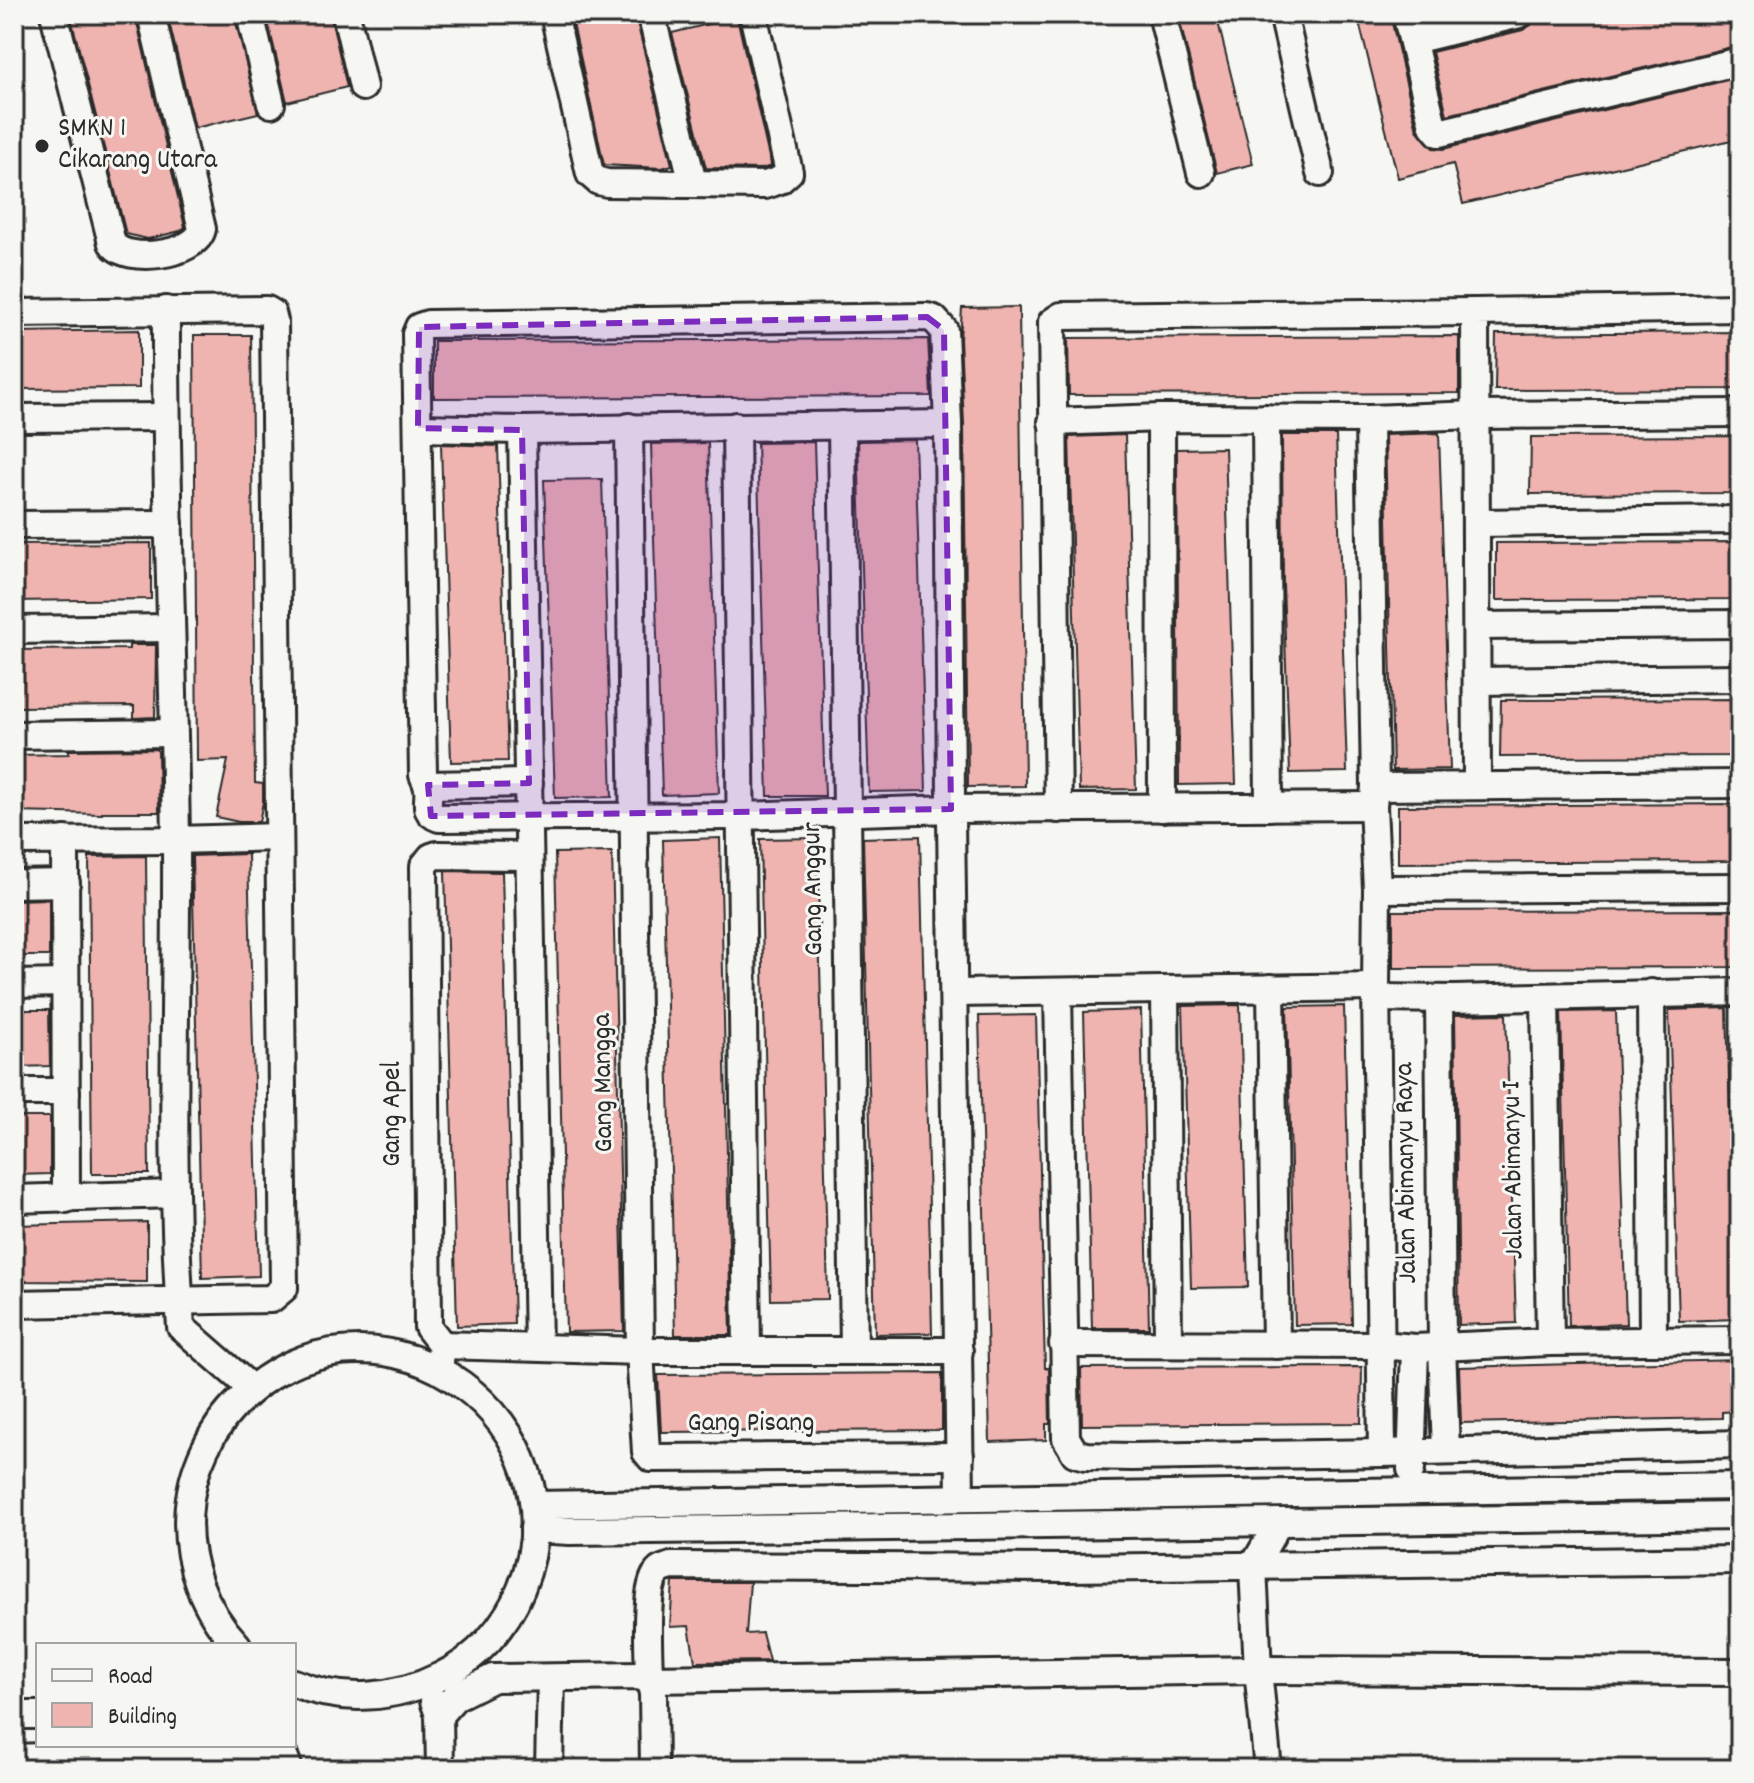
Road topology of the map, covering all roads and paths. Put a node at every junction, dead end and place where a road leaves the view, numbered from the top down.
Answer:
1 (54, 14) edge
2 (151, 14) edge
3 (250, 14) edge
4 (346, 14) edge
5 (554, 14) edge
6 (651, 14) edge
7 (753, 14) edge
8 (1162, 14) edge
9 (1283, 14) edge
10 (1510, 15) edge
11 (1410, 27) edge
12 (1740, 61) edge
13 (363, 87) dead end
14 (271, 104) dead end
15 (1201, 173) dead end
16 (1320, 173) dead end
17 (693, 183) junction
18 (1740, 308) edge
19 (166, 310) junction
20 (1475, 312) junction
21 (14, 313) edge
22 (1740, 413) edge
23 (1477, 415) junction
24 (165, 417) junction
25 (14, 418) edge
26 (1161, 418) junction
27 (1266, 418) junction
28 (1369, 419) junction
29 (1052, 422) junction
30 (948, 424) junction
31 (842, 425) junction
32 (736, 426) junction
33 (629, 427) junction
34 (418, 428) junction
35 (522, 430) junction
36 (1740, 520) edge
37 (1477, 523) junction
38 (169, 524) junction
39 (14, 525) edge
40 (1740, 624) edge
41 (1477, 626) junction
42 (171, 628) junction
43 (14, 630) edge
44 (1740, 678) edge
45 (1478, 681) junction
46 (173, 733) junction
47 (14, 735) edge
48 (529, 783) junction
49 (1740, 784) edge
50 (428, 785) junction
51 (1477, 786) junction
52 (1374, 797) junction
53 (1269, 807) junction
54 (1162, 808) junction
55 (951, 809) junction
56 (1058, 809) junction
57 (845, 813) junction
58 (634, 815) junction
59 (740, 816) junction
60 (528, 817) junction
61 (278, 837) junction
62 (65, 840) junction
63 (176, 840) junction
64 (14, 841) edge
65 (528, 856) junction
66 (66, 883) junction
67 (14, 884) edge
68 (1740, 887) edge
69 (1377, 889) junction
70 (65, 983) junction
71 (14, 984) edge
72 (1271, 988) junction
73 (1165, 990) junction
74 (1058, 992) junction
75 (1376, 992) junction
76 (1740, 992) edge
77 (954, 993) junction
78 (1651, 993) junction
79 (1545, 997) junction
80 (1439, 999) junction
81 (14, 1092) edge
82 (66, 1092) junction
83 (174, 1194) junction
84 (14, 1199) edge
85 (66, 1199) junction
86 (179, 1300) junction
87 (14, 1304) edge
88 (1740, 1340) edge
89 (1653, 1341) junction
90 (1550, 1342) junction
91 (1063, 1344) junction
92 (1168, 1344) junction
93 (1276, 1345) junction
94 (1381, 1345) junction
95 (1442, 1346) junction
96 (538, 1347) junction
97 (1415, 1348) junction
98 (640, 1351) junction
99 (747, 1351) junction
100 (854, 1351) junction
101 (959, 1351) junction
102 (441, 1357) junction
103 (252, 1389) junction
104 (1740, 1444) edge
105 (1546, 1448) junction
106 (1446, 1450) junction
107 (1411, 1451) junction
108 (1382, 1453) junction
109 (1323, 1454) junction
110 (960, 1456) junction
111 (1131, 1457) junction
112 (1740, 1486) edge
113 (1551, 1488) junction
114 (1411, 1490) junction
115 (1325, 1493) junction
116 (1133, 1495) junction
117 (960, 1497) junction
118 (1740, 1516) edge
119 (534, 1517) junction
120 (1584, 1518) junction
121 (1413, 1521) junction
122 (1279, 1522) junction
123 (1063, 1525) junction
124 (799, 1528) junction
125 (1740, 1560) edge
126 (1583, 1563) junction
127 (1253, 1567) junction
128 (1066, 1568) junction
129 (798, 1569) junction
130 (235, 1643) edge
131 (1258, 1670) junction
132 (1740, 1672) edge
133 (551, 1678) junction
134 (649, 1679) junction
135 (427, 1683) junction
136 (296, 1684) edge
137 (14, 1715) edge
138 (36, 1715) edge
139 (439, 1715) junction
140 (81, 1757) edge
141 (14, 1758) edge
142 (289, 1769) edge
143 (440, 1769) edge
144 (549, 1769) edge
145 (654, 1769) edge
146 (1268, 1769) edge

1 - 2 street
3 - 14 street
4 - 13 street
5 - 17 street
6 - 17 street
7 - 17 street
8 - 15 street
9 - 16 street
10 - 11 street
11 - 12 street
18 - 20 street
19 - 21 street
19 - 24 street
19 - 61 street
20 - 23 street
20 - 29 street
22 - 23 street
23 - 28 street
23 - 37 street
24 - 25 street
24 - 38 street
26 - 27 street
26 - 29 street
26 - 54 street
27 - 28 street
27 - 53 street
28 - 52 street
29 - 56 street
30 - 31 street
30 - 34 street
30 - 55 street
31 - 32 street
31 - 57 street, Gang Anggur
32 - 33 street
32 - 59 street
33 - 35 street
33 - 58 street, Gang Mangga
34 - 35 street
34 - 50 street
35 - 48 street
36 - 37 street
37 - 41 street
38 - 39 street
38 - 42 street
40 - 41 street
41 - 45 street
42 - 43 street
42 - 46 street
44 - 45 street
45 - 51 street
46 - 47 street
46 - 63 street
48 - 50 street
48 - 60 street
49 - 51 street
50 - 60 street
51 - 52 street
52 - 53 street
52 - 69 street
53 - 54 street
54 - 56 street
55 - 56 street
55 - 57 street
55 - 77 street
57 - 59 street
57 - 100 street, Gang Anggur
58 - 59 street
58 - 60 street
58 - 98 street, Gang Mangga
59 - 99 street
60 - 65 street
61 - 63 street
61 - 86 street
62 - 63 street
62 - 64 street
62 - 66 street
63 - 83 street
65 - 96 street
65 - 102 street, Gang Apel
66 - 67 street
66 - 70 street
68 - 69 street
69 - 75 street
70 - 71 street
70 - 82 street
72 - 73 street
72 - 75 street
72 - 93 street
73 - 74 street
73 - 92 street
74 - 77 street
74 - 91 street
75 - 80 street
75 - 94 street
76 - 78 street
77 - 101 street
78 - 79 street
78 - 89 street
79 - 80 street
79 - 90 street, Jalan Abimanyu I
80 - 95 street, Jalan Abimanyu Raya
81 - 82 street
82 - 85 street
83 - 85 street
83 - 86 street
84 - 85 street
86 - 87 street
86 - 103 street
88 - 89 street
89 - 90 street
90 - 95 street
91 - 92 street
91 - 111 street
92 - 93 street
93 - 94 street
94 - 97 street
94 - 108 street
95 - 97 street
95 - 106 street, Jalan Abimanyu Raya
96 - 98 street
96 - 102 street
97 - 107 street
98 - 99 street
98 - 110 street, Gang Pisang
99 - 100 street
100 - 101 street
101 - 110 street
102 - 103 street
102 - 119 street
103 - 130 street
104 - 105 street
105 - 106 street
105 - 113 street
106 - 107 street
107 - 108 street
107 - 114 street
108 - 109 street
109 - 111 street
109 - 115 street
110 - 117 street
111 - 116 street
112 - 113 street
113 - 114 street
114 - 115 street
114 - 121 street
115 - 116 street
116 - 117 street
117 - 119 street
118 - 120 street
119 - 124 street
119 - 135 street
120 - 121 street
120 - 126 street
121 - 122 street
122 - 123 street
122 - 127 street
123 - 124 street
123 - 128 street
124 - 129 street
125 - 126 street
126 - 127 street
127 - 128 street
127 - 131 street
128 - 129 street
129 - 134 street
131 - 132 street
131 - 134 street
131 - 146 street
133 - 134 street
133 - 139 street
133 - 144 street
134 - 145 street
135 - 136 street
135 - 139 street
137 - 138 street
139 - 143 street
140 - 141 street
140 - 142 street

